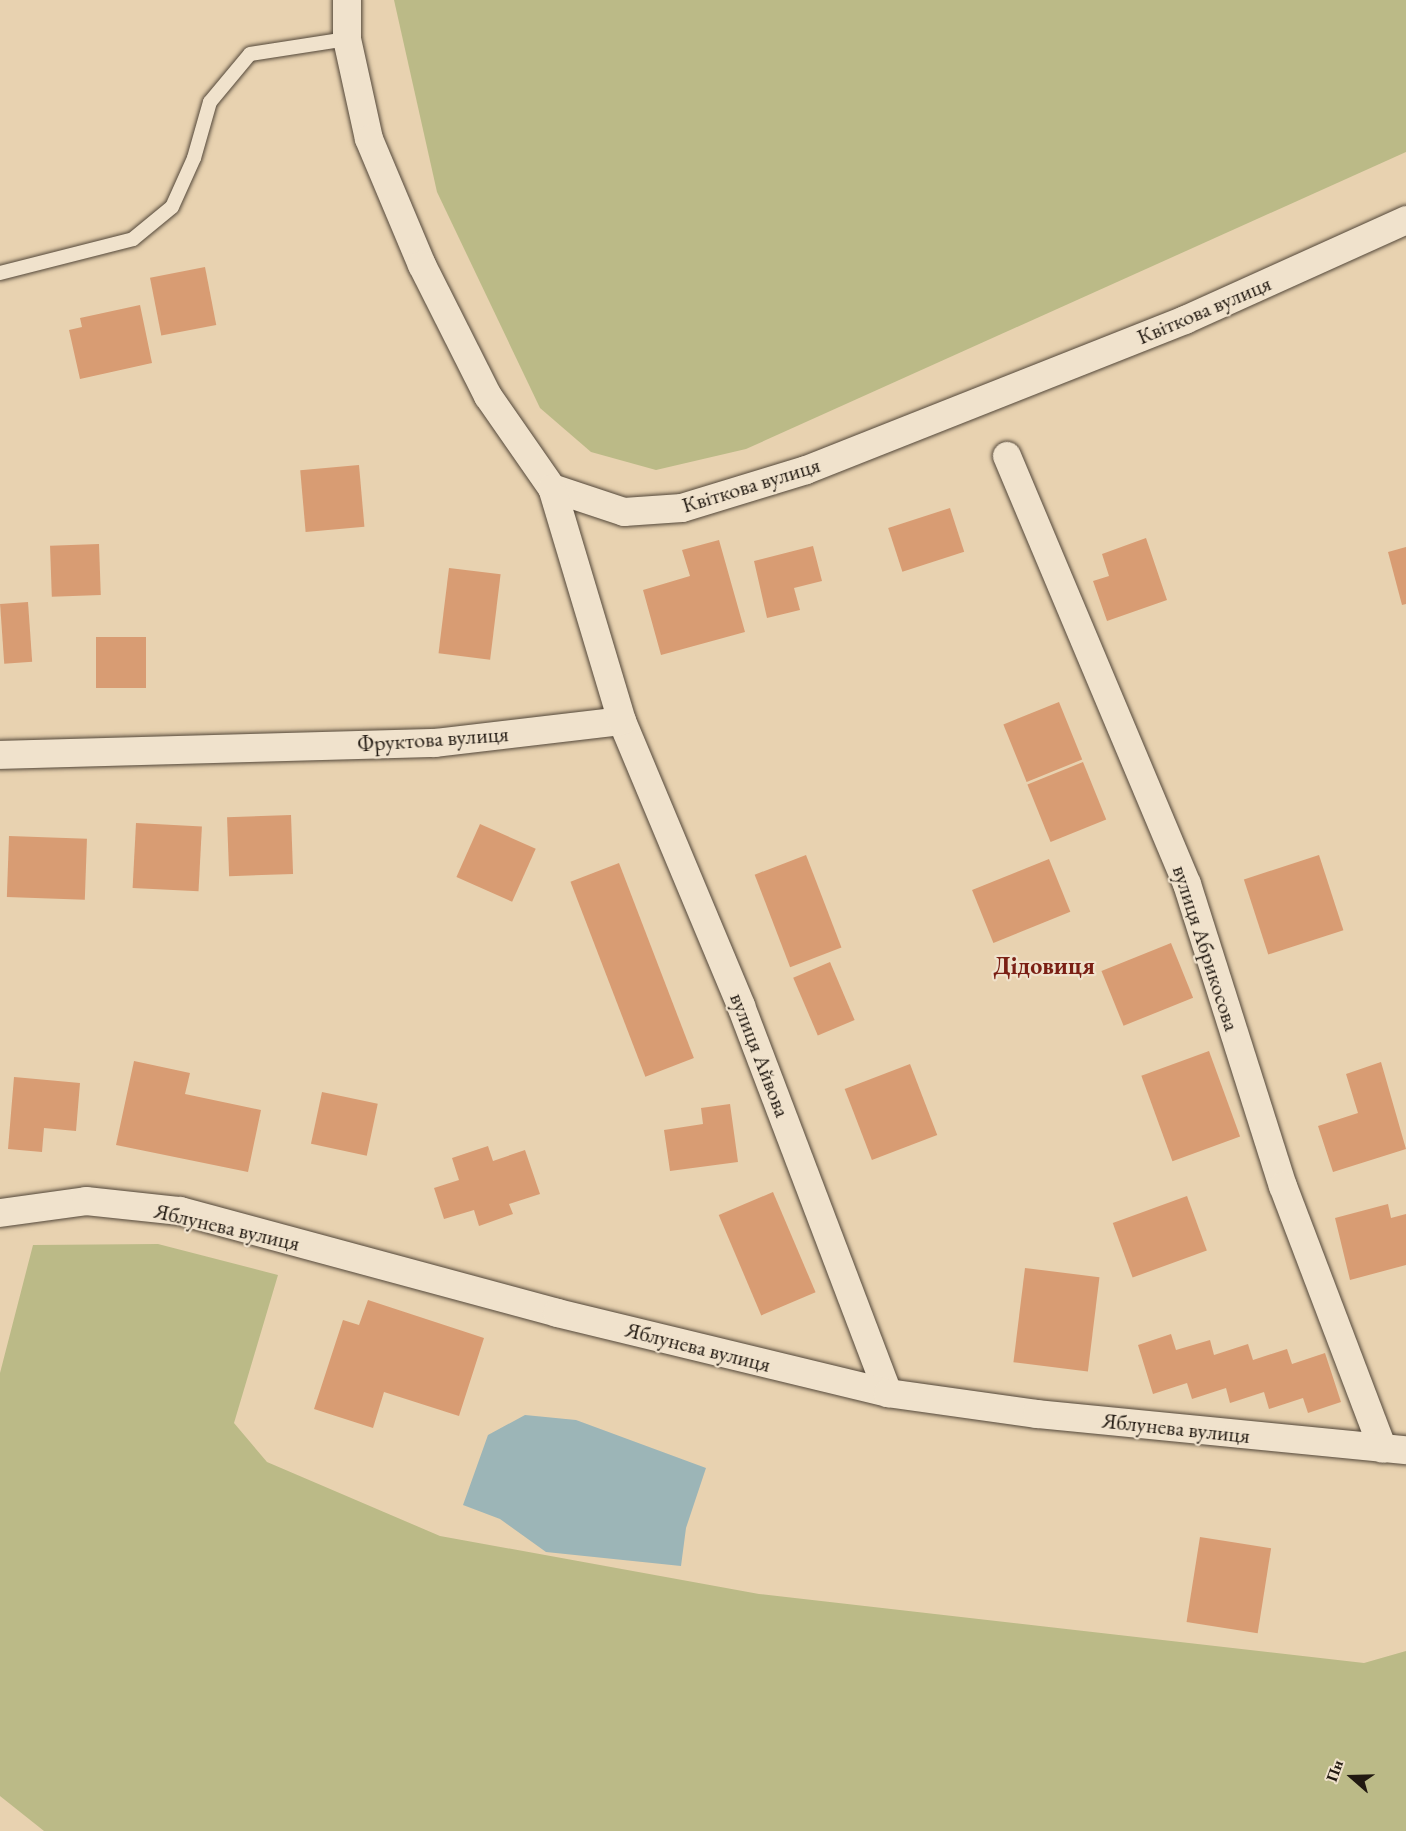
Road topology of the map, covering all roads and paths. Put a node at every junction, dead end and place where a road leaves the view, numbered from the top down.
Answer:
1 (347, 0) edge
2 (347, 39) junction
3 (1406, 220) edge
4 (0, 273) edge
5 (1007, 456) dead end
6 (552, 488) junction
7 (622, 721) junction
8 (0, 755) edge
9 (0, 1213) edge
10 (888, 1393) junction
11 (1395, 1449) edge

1 - 2 street
2 - 4 lane
2 - 6 street
3 - 6 street, Квіткова вулиця
5 - 11 street, вулиця Абрикосова
6 - 7 street
7 - 8 street, Фруктова вулиця
7 - 10 street, вулиця Айвова
9 - 10 street, Яблунева вулиця
10 - 11 street, Яблунева вулиця

